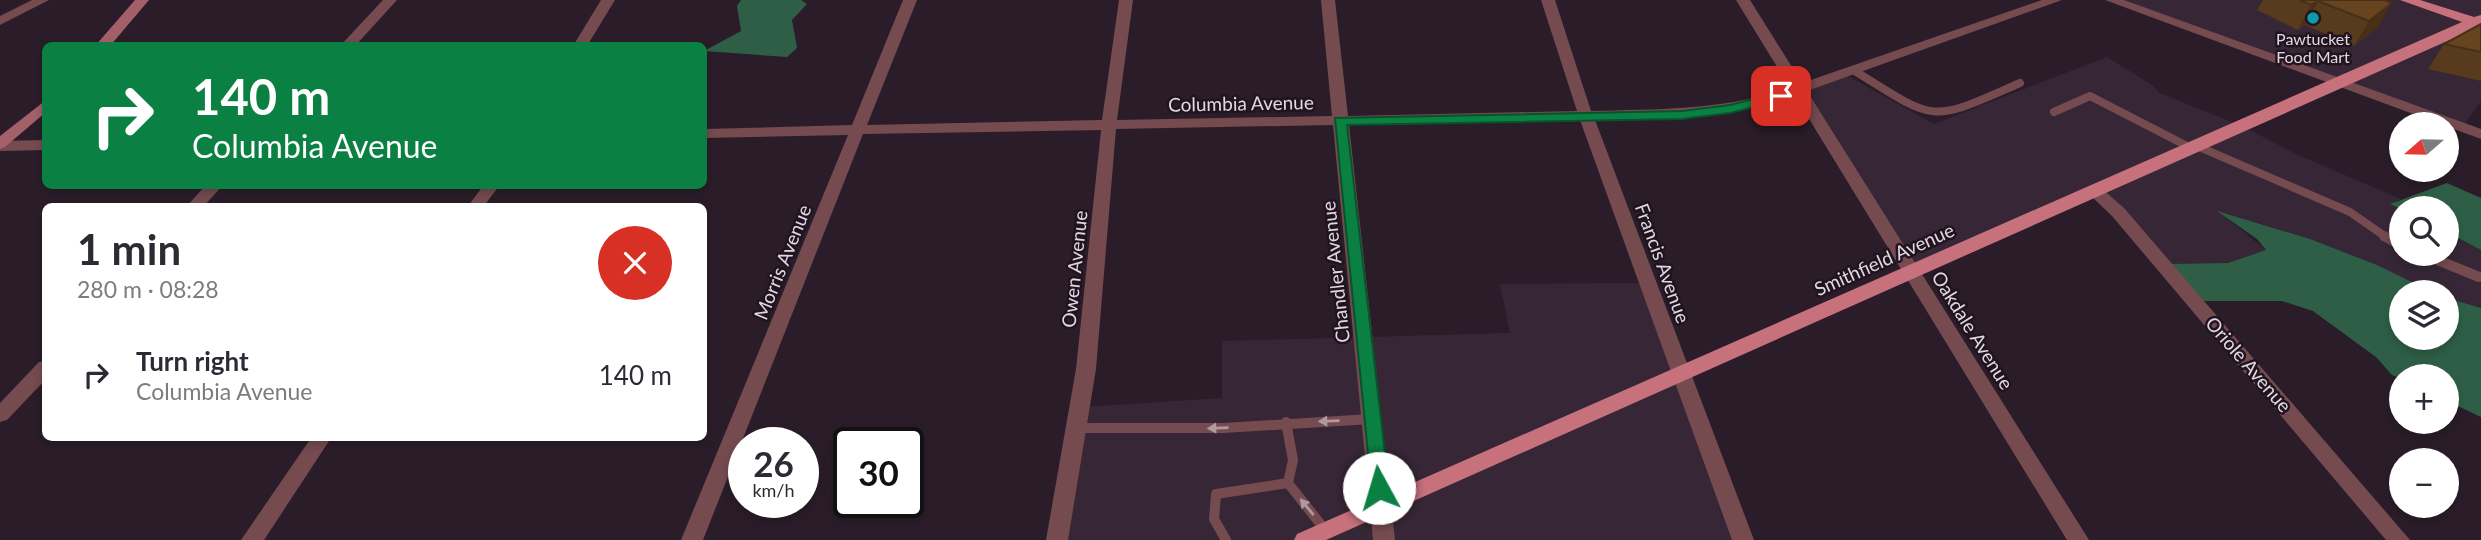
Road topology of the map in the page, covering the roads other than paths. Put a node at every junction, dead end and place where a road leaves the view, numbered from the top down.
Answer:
1 (42, 0) edge
2 (142, 0) edge
3 (390, 0) edge
4 (608, 0) edge
5 (910, 0) edge
6 (1126, 0) edge
7 (1328, 0) edge
8 (1548, 0) edge
9 (1743, 0) edge
10 (2055, 0) edge
11 (2112, 0) edge
12 (2407, 0) edge
13 (0, 22) edge
14 (2479, 22) edge
15 (105, 42) edge
16 (351, 42) edge
17 (582, 42) edge
18 (1854, 71) junction
19 (2341, 81) junction
20 (2020, 83) dead end
21 (1798, 91) junction
22 (42, 108) edge
23 (2054, 112) dead end
24 (1586, 117) junction
25 (1340, 121) junction
26 (1110, 123) junction
27 (859, 130) junction
28 (707, 133) edge
29 (2481, 134) edge
30 (0, 145) edge
31 (42, 145) edge
32 (2194, 147) junction
33 (211, 189) edge
34 (2095, 191) junction
35 (198, 203) edge
36 (2389, 238) edge
37 (2454, 266) edge
38 (1910, 270) junction
39 (2479, 276) dead end
40 (42, 371) edge
41 (1681, 373) junction
42 (0, 415) edge
43 (1371, 419) junction
44 (1286, 422) junction
45 (1076, 428) junction
46 (319, 441) edge
47 (1287, 483) junction
48 (1381, 507) junction
49 (1326, 531) junction
50 (252, 540) edge
51 (692, 540) edge
52 (1057, 540) edge
53 (1226, 540) edge
54 (1305, 540) edge
55 (1384, 540) edge
56 (1743, 540) edge
57 (2078, 540) edge
58 (2399, 540) edge

1 - 13 street
2 - 15 main road
3 - 16 street
4 - 17 street
5 - 27 street, Morris Avenue
6 - 26 street, Owen Avenue
7 - 25 street, Chandler Avenue
8 - 24 street, Francis Avenue
9 - 21 street, Oakdale Avenue
10 - 18 street, Columbia Avenue
11 - 19 street
12 - 14 main road
14 - 19 main road, Smithfield Avenue
18 - 20 lane
18 - 21 street, Columbia Avenue
19 - 29 street
19 - 32 main road, Smithfield Avenue
21 - 24 street, Columbia Avenue
21 - 38 street, Oakdale Avenue
22 - 30 main road
23 - 32 lane
24 - 25 street, Columbia Avenue
24 - 41 street, Francis Avenue
25 - 26 street, Columbia Avenue
25 - 43 street, Chandler Avenue
26 - 27 street, Columbia Avenue
26 - 45 street, Owen Avenue
27 - 28 street, Columbia Avenue
27 - 51 street, Morris Avenue
30 - 31 street
32 - 34 main road, Smithfield Avenue
32 - 36 lane
33 - 35 street
34 - 38 main road, Smithfield Avenue
34 - 58 street, Oriole Avenue
37 - 39 lane
38 - 41 main road, Smithfield Avenue
38 - 57 street, Oakdale Avenue
40 - 42 street
41 - 48 main road, Smithfield Avenue
41 - 56 street, Francis Avenue
43 -> 44 lane
43 - 48 street, Chandler Avenue
44 -> 45 lane
44 - 47 lane
45 - 52 street, Owen Avenue
46 - 50 street
49 -> 47 lane
47 - 53 lane
48 - 49 main road, Smithfield Avenue
48 - 55 street, Chandler Avenue
49 - 54 main road, Smithfield Avenue

